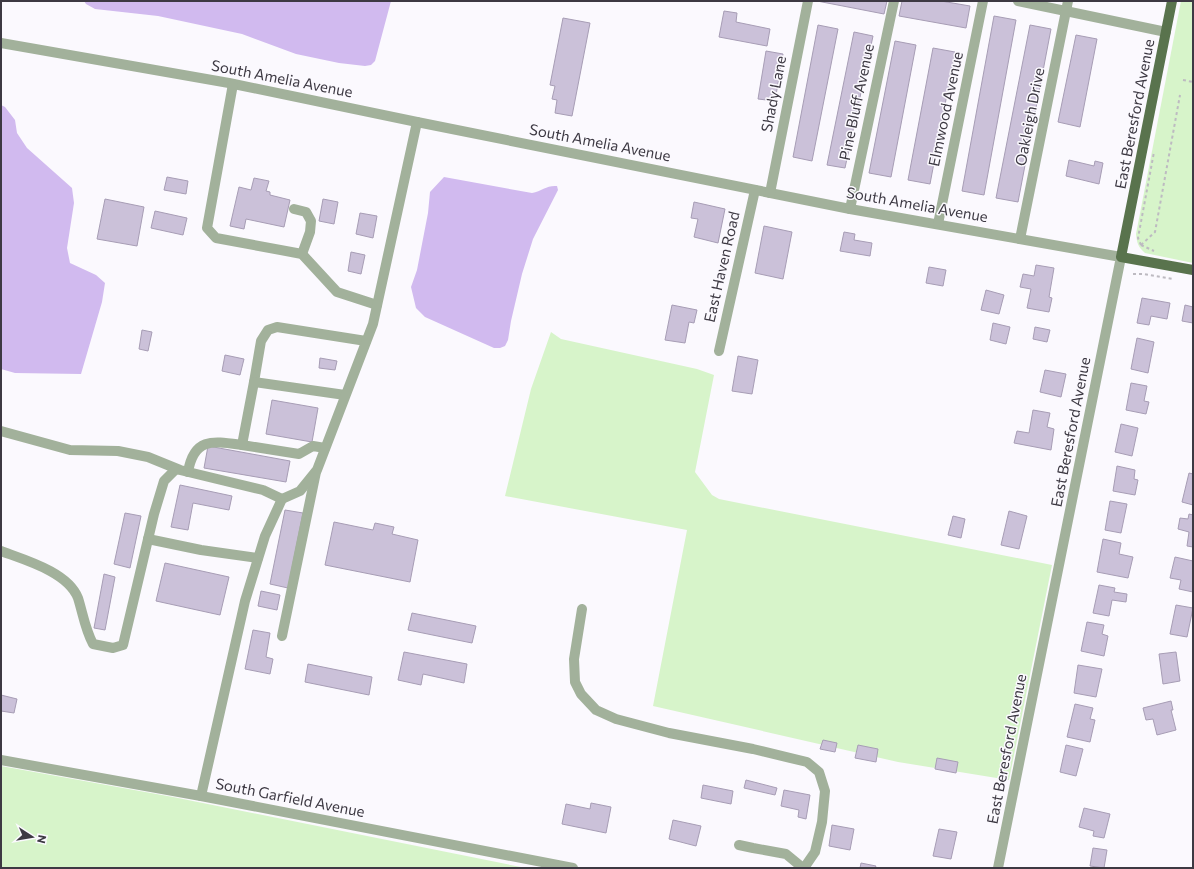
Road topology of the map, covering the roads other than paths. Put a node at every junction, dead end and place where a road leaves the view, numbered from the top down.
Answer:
1 (808, 1) edge
2 (894, 1) edge
3 (983, 1) edge
4 (1018, 1) edge
5 (1172, 1) edge
6 (1067, 6) edge
7 (1166, 32) junction
8 (1, 43) edge
9 (233, 84) junction
10 (417, 122) junction
11 (755, 190) junction
12 (770, 193) junction
13 (850, 209) junction
14 (294, 210) dead end
15 (938, 224) junction
16 (1020, 238) junction
17 (302, 254) junction
18 (1122, 257) junction
19 (1193, 270) edge
20 (377, 305) junction
21 (366, 342) junction
22 (719, 351) dead end
23 (254, 382) junction
24 (345, 395) junction
25 (1, 431) edge
26 (242, 445) junction
27 (325, 448) junction
28 (176, 469) junction
29 (316, 470) junction
30 (188, 472) junction
31 (282, 499) junction
32 (148, 539) junction
33 (1, 551) edge
34 (258, 558) junction
35 (582, 608) dead end
36 (282, 636) dead end
37 (1, 760) edge
38 (201, 796) junction
39 (739, 844) dead end
40 (573, 868) edge
41 (803, 868) edge
42 (998, 868) edge

1 - 12 street, Shady Lane
2 - 13 street, Pine Bluff Avenue
3 - 15 street, Elmwood Avenue
4 - 6 street
5 - 7 main road, East Beresford Avenue
6 - 7 street
6 - 16 street, Oakleigh Drive
7 - 18 main road, East Beresford Avenue
8 - 9 street, South Amelia Avenue
9 - 10 street, South Amelia Avenue
9 - 17 street
10 - 11 street, South Amelia Avenue
10 - 20 street
11 - 12 street, South Amelia Avenue
11 - 22 street, East Haven Road
12 - 13 street, South Amelia Avenue
13 - 15 street, South Amelia Avenue
14 - 17 street
15 - 16 street, South Amelia Avenue
16 - 18 street, South Amelia Avenue
17 - 20 street
18 - 19 main road, South Amelia Avenue
18 - 42 street, East Beresford Avenue
20 - 21 street
21 - 23 street
21 - 24 street
23 - 24 street
23 - 26 street
24 - 27 street
25 - 28 street
26 - 27 street
26 - 30 street
27 - 29 street
28 - 30 street
28 - 32 street
29 - 31 street
29 - 36 street
30 - 31 street
31 - 34 street
32 - 33 street
32 - 34 street
34 - 38 street
35 - 41 street
37 - 38 street, South Garfield Avenue
38 - 40 street, South Garfield Avenue
39 - 41 street

